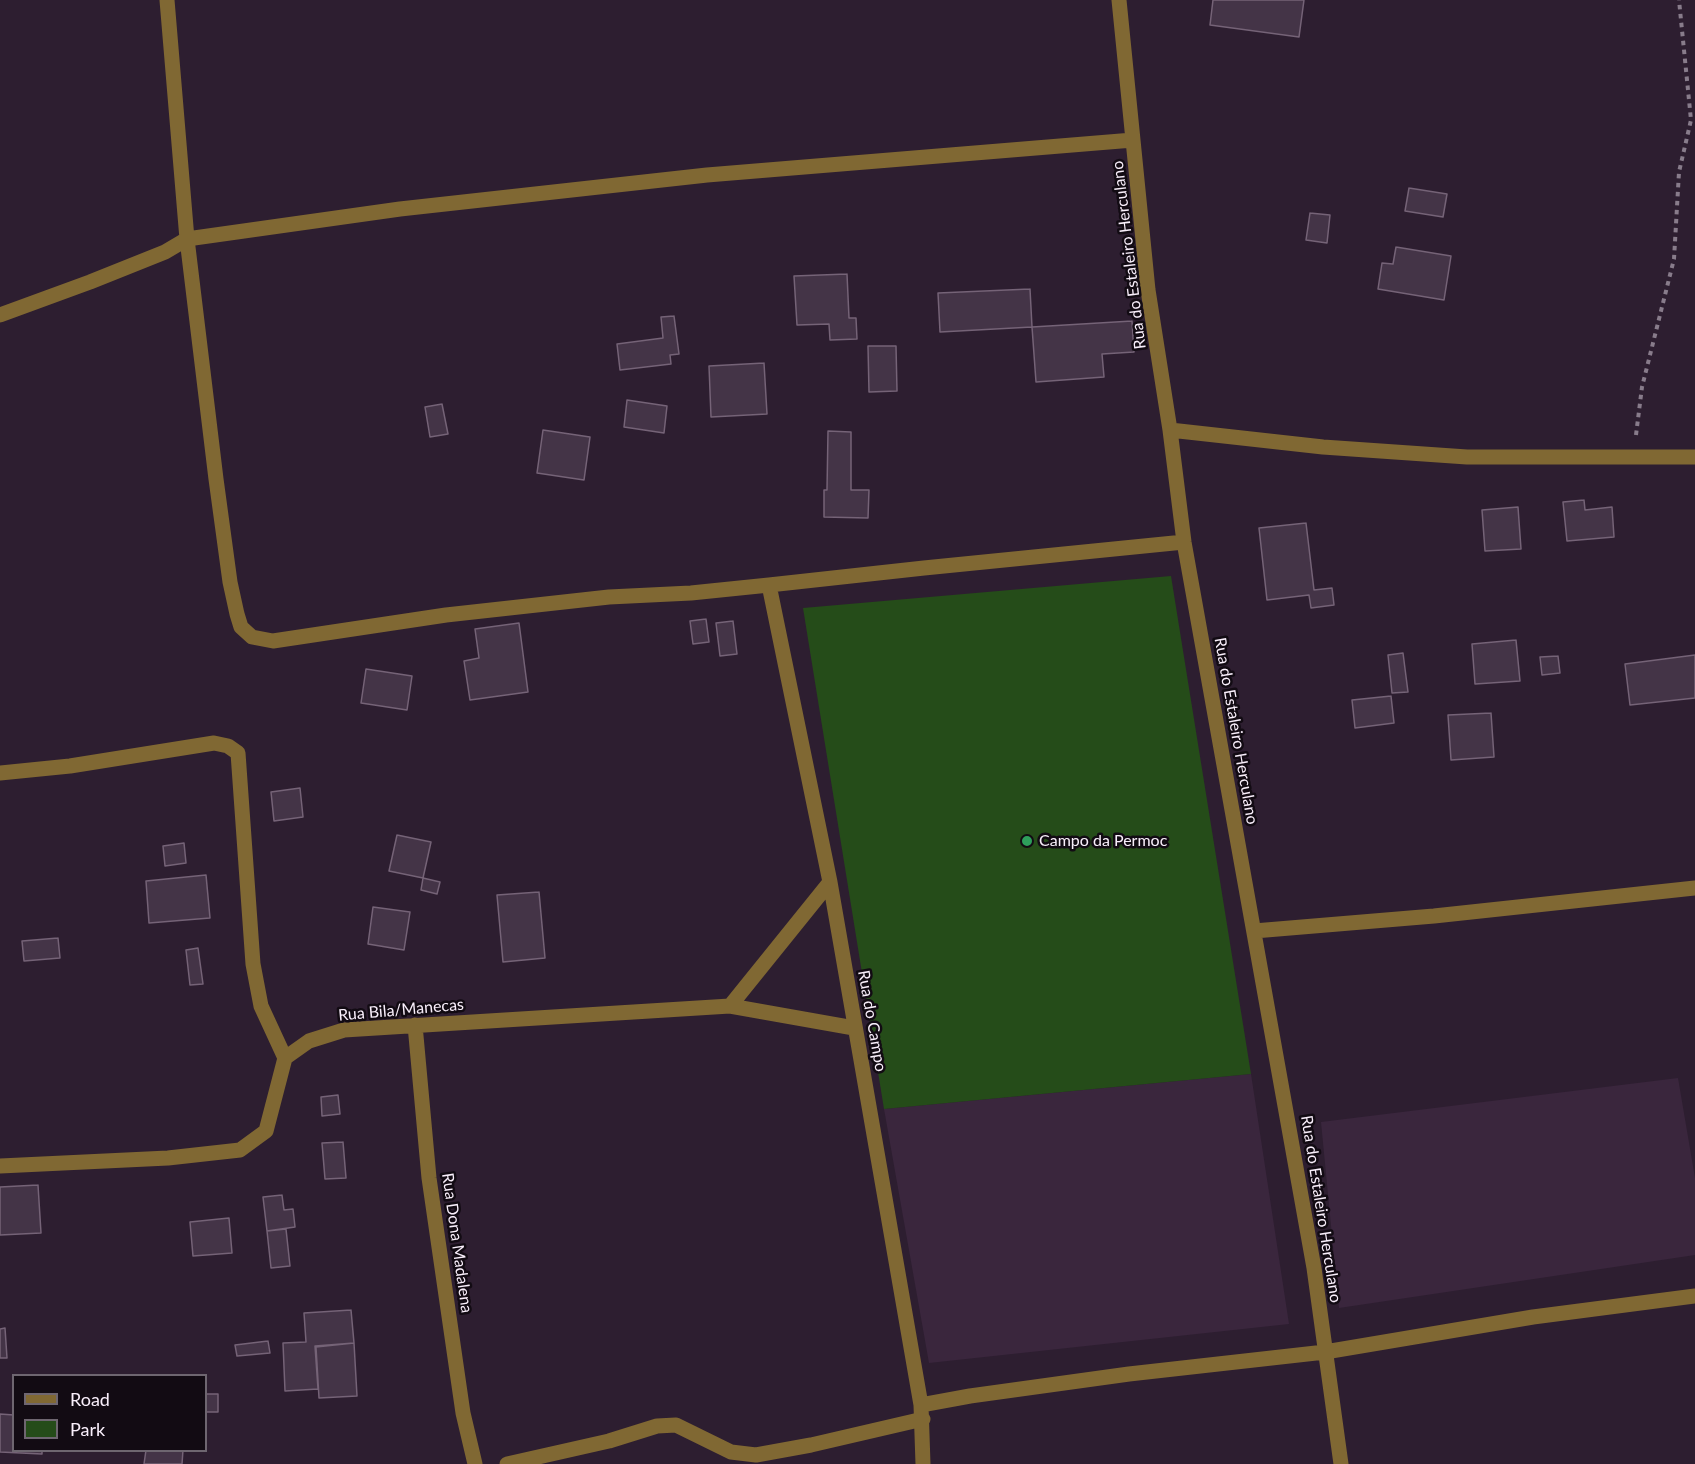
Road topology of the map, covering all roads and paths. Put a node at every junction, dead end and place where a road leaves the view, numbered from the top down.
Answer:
1 (167, 0) edge
2 (1119, 0) edge
3 (1680, 0) edge
4 (1133, 140) junction
5 (187, 239) junction
6 (0, 315) edge
7 (1170, 430) junction
8 (1633, 457) junction
9 (1695, 458) edge
10 (1184, 542) junction
11 (769, 585) junction
12 (0, 773) edge
13 (830, 882) junction
14 (1695, 888) edge
15 (1254, 931) junction
16 (730, 1006) junction
17 (415, 1025) junction
18 (854, 1028) junction
19 (285, 1058) junction
20 (0, 1166) edge
21 (1695, 1296) edge
22 (1324, 1352) junction
23 (922, 1412) junction
24 (475, 1464) edge
25 (507, 1464) edge
26 (923, 1464) edge
27 (1341, 1464) edge

1 - 5 street
2 - 4 street, Rua do Estaleiro Herculano
3 - 8 path
4 - 5 street
4 - 7 street, Rua do Estaleiro Herculano
5 - 6 street
5 - 11 street
7 - 8 street
7 - 10 street, Rua do Estaleiro Herculano
8 - 9 street
10 - 11 street
10 - 15 street, Rua do Estaleiro Herculano
11 - 13 street, Rua do Campo
12 - 19 street
13 - 16 street
13 - 18 street, Rua do Campo
14 - 15 street
15 - 22 street, Rua do Estaleiro Herculano
16 - 17 street, Rua Bila/Manecas
16 - 18 street, Rua Bila/Manecas
17 - 19 street, Rua Bila/Manecas
17 - 24 street, Rua Dona Madalena
18 - 23 street, Rua do Campo
19 - 20 street
21 - 22 street
22 - 23 street
22 - 27 street, Rua do Estaleiro Herculano
23 - 25 street
23 - 26 street, Rua do Campo

